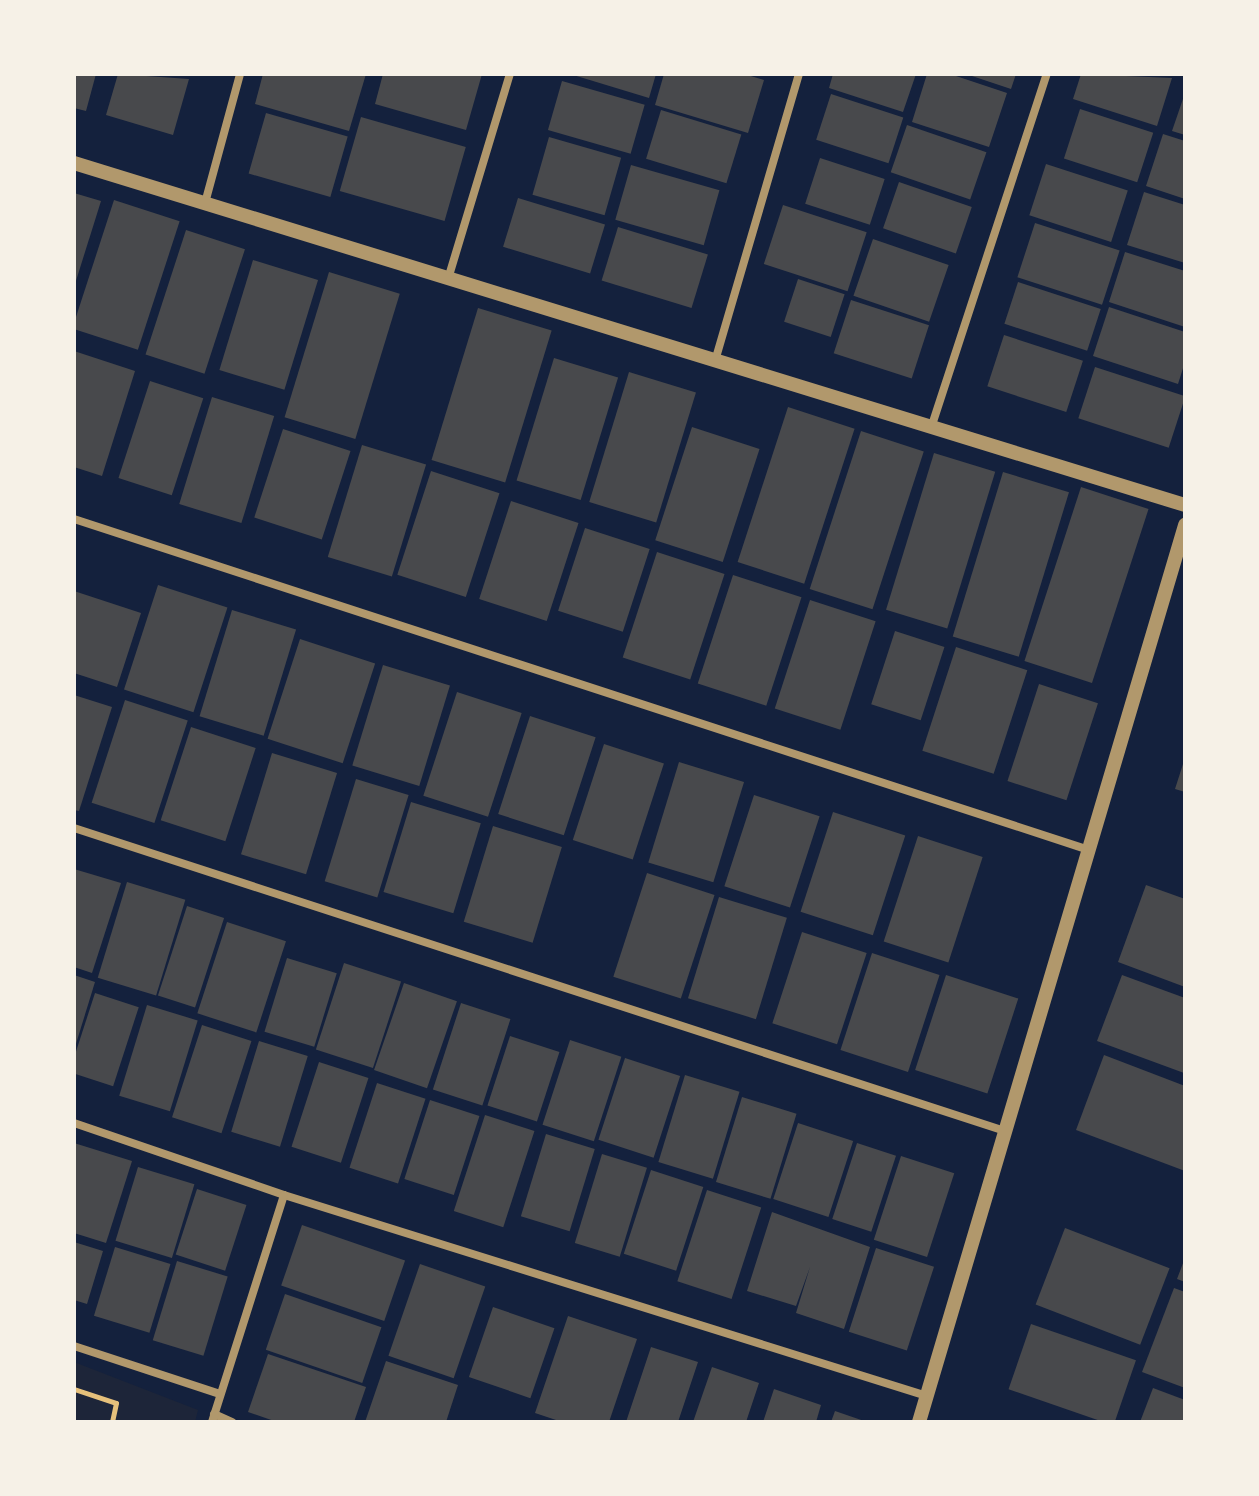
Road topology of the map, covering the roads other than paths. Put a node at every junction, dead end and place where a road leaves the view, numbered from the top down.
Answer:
1 (240, 74) edge
2 (510, 74) edge
3 (799, 74) edge
4 (1047, 74) edge
5 (74, 163) edge
6 (205, 203) junction
7 (448, 279) junction
8 (715, 361) junction
9 (931, 428) junction
10 (1185, 505) edge
11 (74, 519) edge
12 (1185, 525) edge
13 (74, 828) edge
14 (1090, 851) junction
15 (74, 1123) edge
16 (1005, 1131) junction
17 (284, 1195) junction
18 (74, 1346) edge
19 (220, 1394) junction
20 (927, 1396) junction
21 (213, 1418) edge
22 (232, 1422) edge
23 (919, 1422) edge

1 - 6 street
2 - 7 street
3 - 8 street
4 - 9 street
5 - 6 street
6 - 7 street
7 - 8 street
8 - 9 street
9 - 10 street
11 - 14 street
12 - 14 street
13 - 16 street
14 - 16 street
15 - 17 street
16 - 20 street
17 - 19 street
17 - 20 street
18 - 19 street
19 - 21 street
20 - 23 street
21 - 22 street

